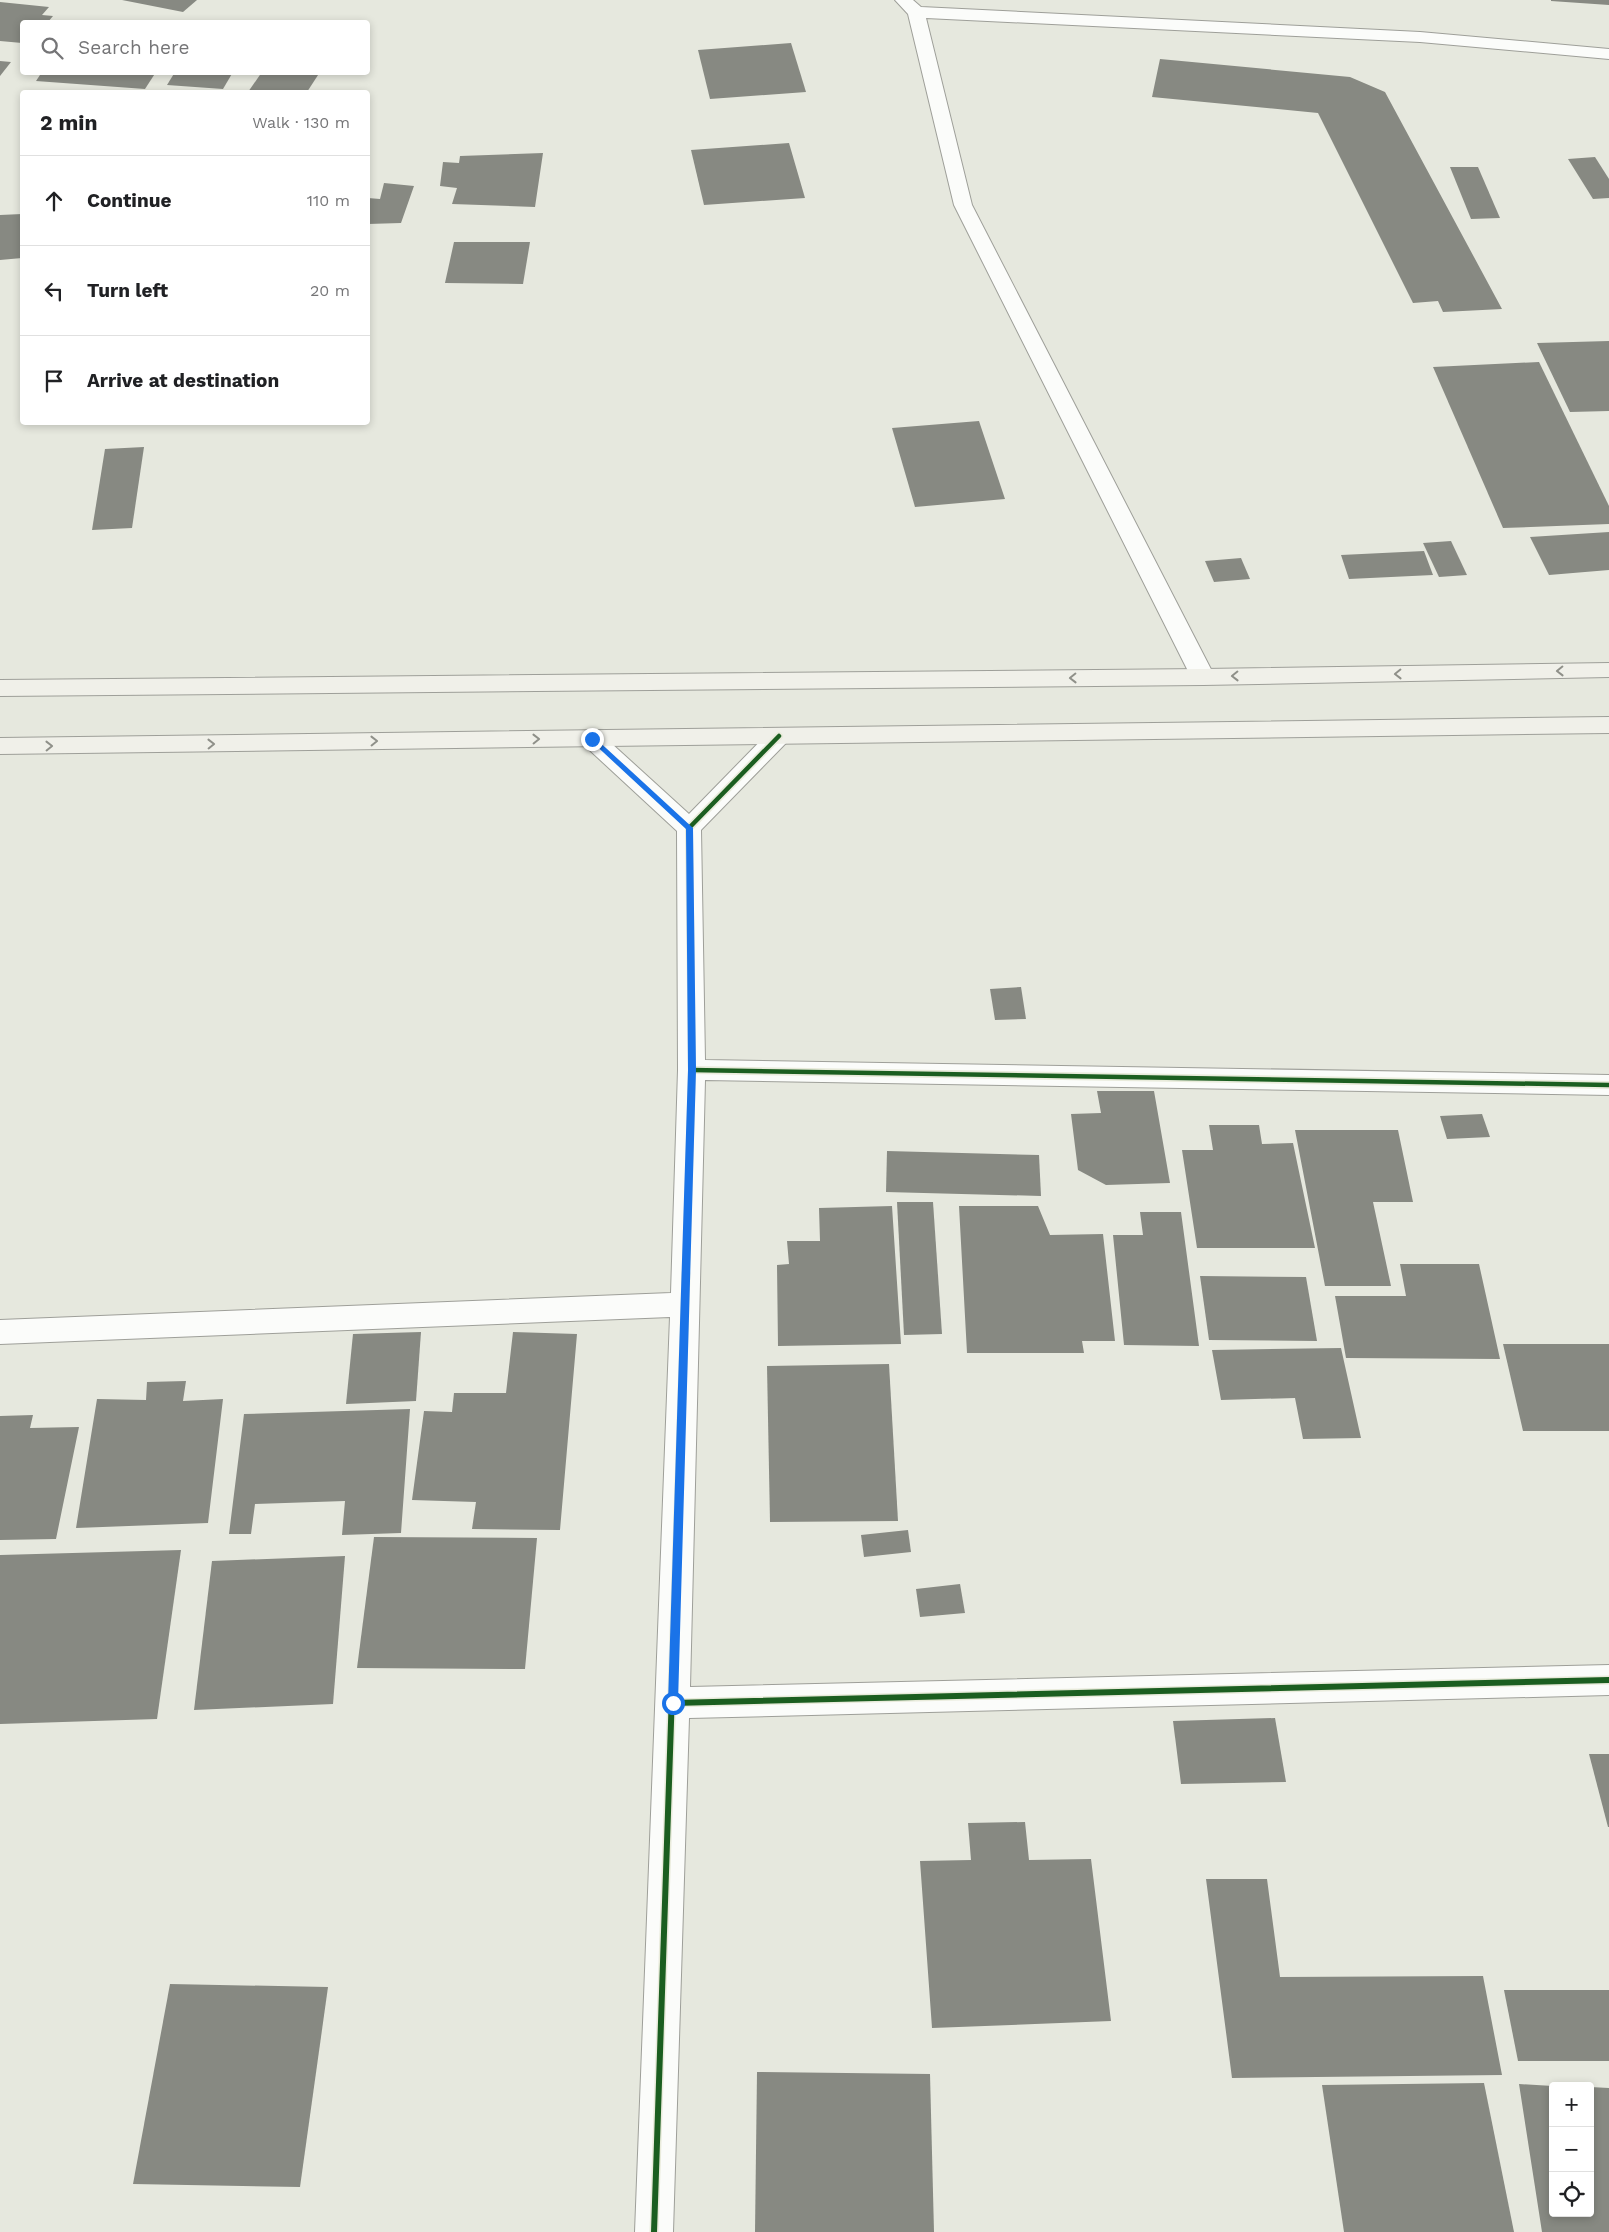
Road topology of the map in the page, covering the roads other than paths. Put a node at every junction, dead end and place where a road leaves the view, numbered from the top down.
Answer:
1 (910, 6) edge
2 (1609, 54) edge
3 (1609, 670) edge
4 (1203, 677) junction
5 (0, 688) edge
6 (1609, 725) edge
7 (779, 736) junction
8 (592, 739) junction
9 (0, 746) edge
10 (690, 828) junction
11 (692, 1070) junction
12 (1609, 1085) edge
13 (685, 1304) junction
14 (0, 1332) edge
15 (1609, 1680) edge
16 (673, 1703) junction
17 (654, 2232) edge

1 - 2 street
1 - 4 street
3 -> 4 main road
4 -> 5 main road
6 - 7 main road
7 - 8 main road
7 - 10 street
9 -> 8 main road
8 - 10 street
10 - 11 street
11 - 12 street
11 - 13 street
13 - 14 street
13 - 16 street
15 - 16 street
16 - 17 street

